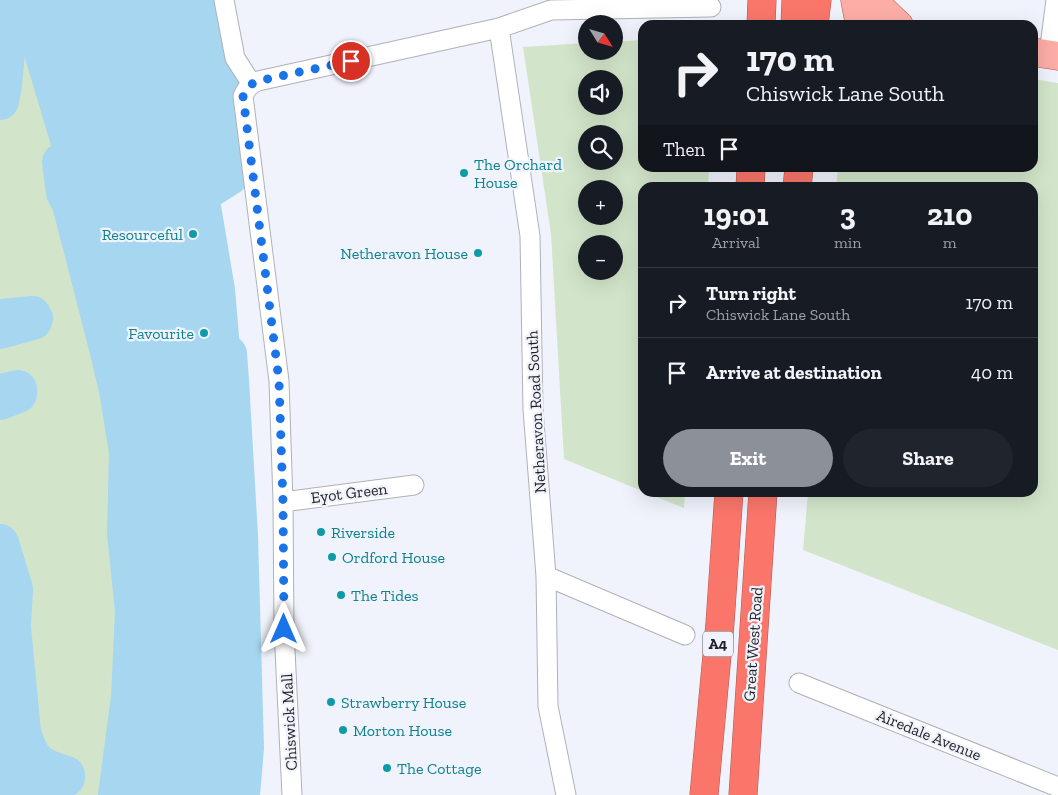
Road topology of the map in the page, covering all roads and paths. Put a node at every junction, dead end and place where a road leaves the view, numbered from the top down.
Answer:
1 (224, 0) edge
2 (762, 0) edge
3 (796, 0) edge
4 (817, 0) edge
5 (855, 0) edge
6 (876, 0) edge
7 (1056, 0) edge
8 (711, 7) dead end
9 (760, 20) edge
10 (795, 20) edge
11 (815, 20) edge
12 (861, 20) edge
13 (894, 20) edge
14 (499, 28) junction
15 (1046, 54) edge
16 (251, 83) junction
17 (414, 485) dead end
18 (729, 497) edge
19 (764, 497) edge
20 (283, 502) junction
21 (546, 576) junction
22 (685, 635) dead end
23 (799, 683) dead end
24 (1058, 788) edge
25 (292, 795) edge
26 (566, 795) edge
27 (704, 795) edge
28 (743, 795) edge

1 - 16 street
2 - 9 highway
3 - 10 highway
4 - 11 highway
5 - 12 main road
6 - 13 main road
7 - 15 street
8 - 14 street
14 - 16 street
14 - 21 street, Netheravon Road South
16 - 20 street, Chiswick Mall
17 - 20 street, Eyot Green
18 - 27 highway, A4
19 - 28 highway, Great West Road / A4
20 - 25 street, Chiswick Mall
21 - 22 street
21 - 26 street, Netheravon Road South
23 - 24 street, Airedale Avenue

